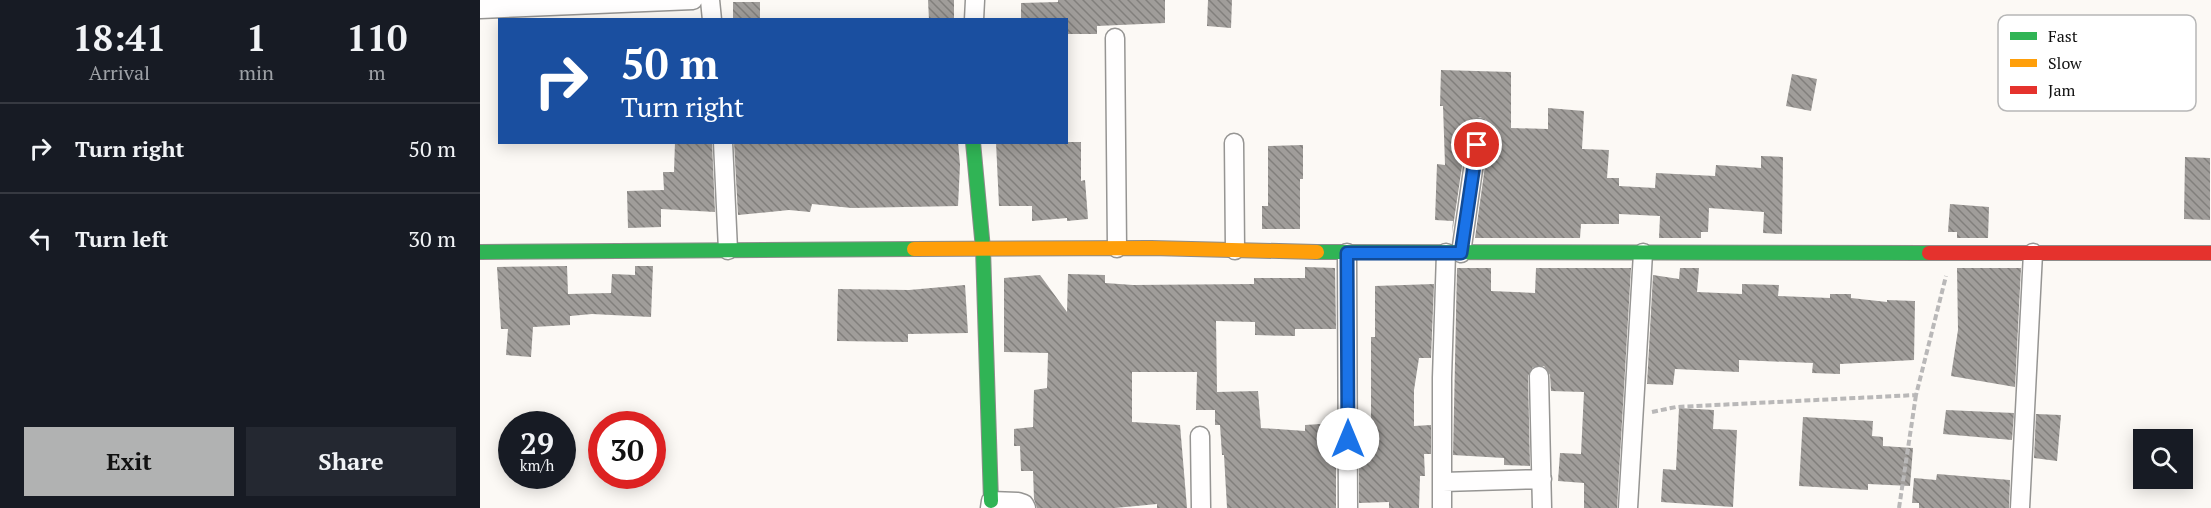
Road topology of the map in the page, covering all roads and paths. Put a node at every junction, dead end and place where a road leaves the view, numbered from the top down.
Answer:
1 (693, 0) edge
2 (710, 0) edge
3 (975, 0) edge
4 (480, 9) edge
5 (712, 18) edge
6 (974, 18) edge
7 (1115, 38) dead end
8 (1479, 128) dead end
9 (1234, 143) dead end
10 (723, 144) edge
11 (973, 144) edge
12 (983, 249) junction
13 (1117, 249) junction
14 (728, 250) junction
15 (1235, 250) junction
16 (480, 252) edge
17 (1952, 252) junction
18 (1347, 253) junction
19 (1454, 253) junction
20 (1643, 253) junction
21 (2033, 253) junction
22 (2211, 253) edge
23 (1539, 376) dead end
24 (1916, 395) junction
25 (1633, 416) junction
26 (1200, 436) dead end
27 (1542, 479) junction
28 (1443, 482) junction
29 (990, 504) edge
30 (1026, 508) edge
31 (1201, 508) edge
32 (1348, 508) edge
33 (1442, 508) edge
34 (1542, 508) edge
35 (1628, 508) edge
36 (1899, 508) edge
37 (2020, 508) edge

1 - 4 street
2 - 5 street
3 - 6 street
7 - 13 street
8 - 19 street
9 - 15 street
10 - 14 street
11 - 12 street
12 - 13 street
12 - 14 street
12 - 29 street
13 - 15 street
14 - 16 street
15 - 18 street
17 - 20 street
17 - 21 street
17 - 24 path
18 - 19 street
18 - 32 street
19 - 20 street
19 - 28 street
20 - 25 street
21 - 22 street
21 - 37 street
23 - 27 street
24 - 25 path
24 - 36 path
25 - 35 street
26 - 31 street
27 - 28 street
27 - 34 street
28 - 33 street
29 - 30 street

